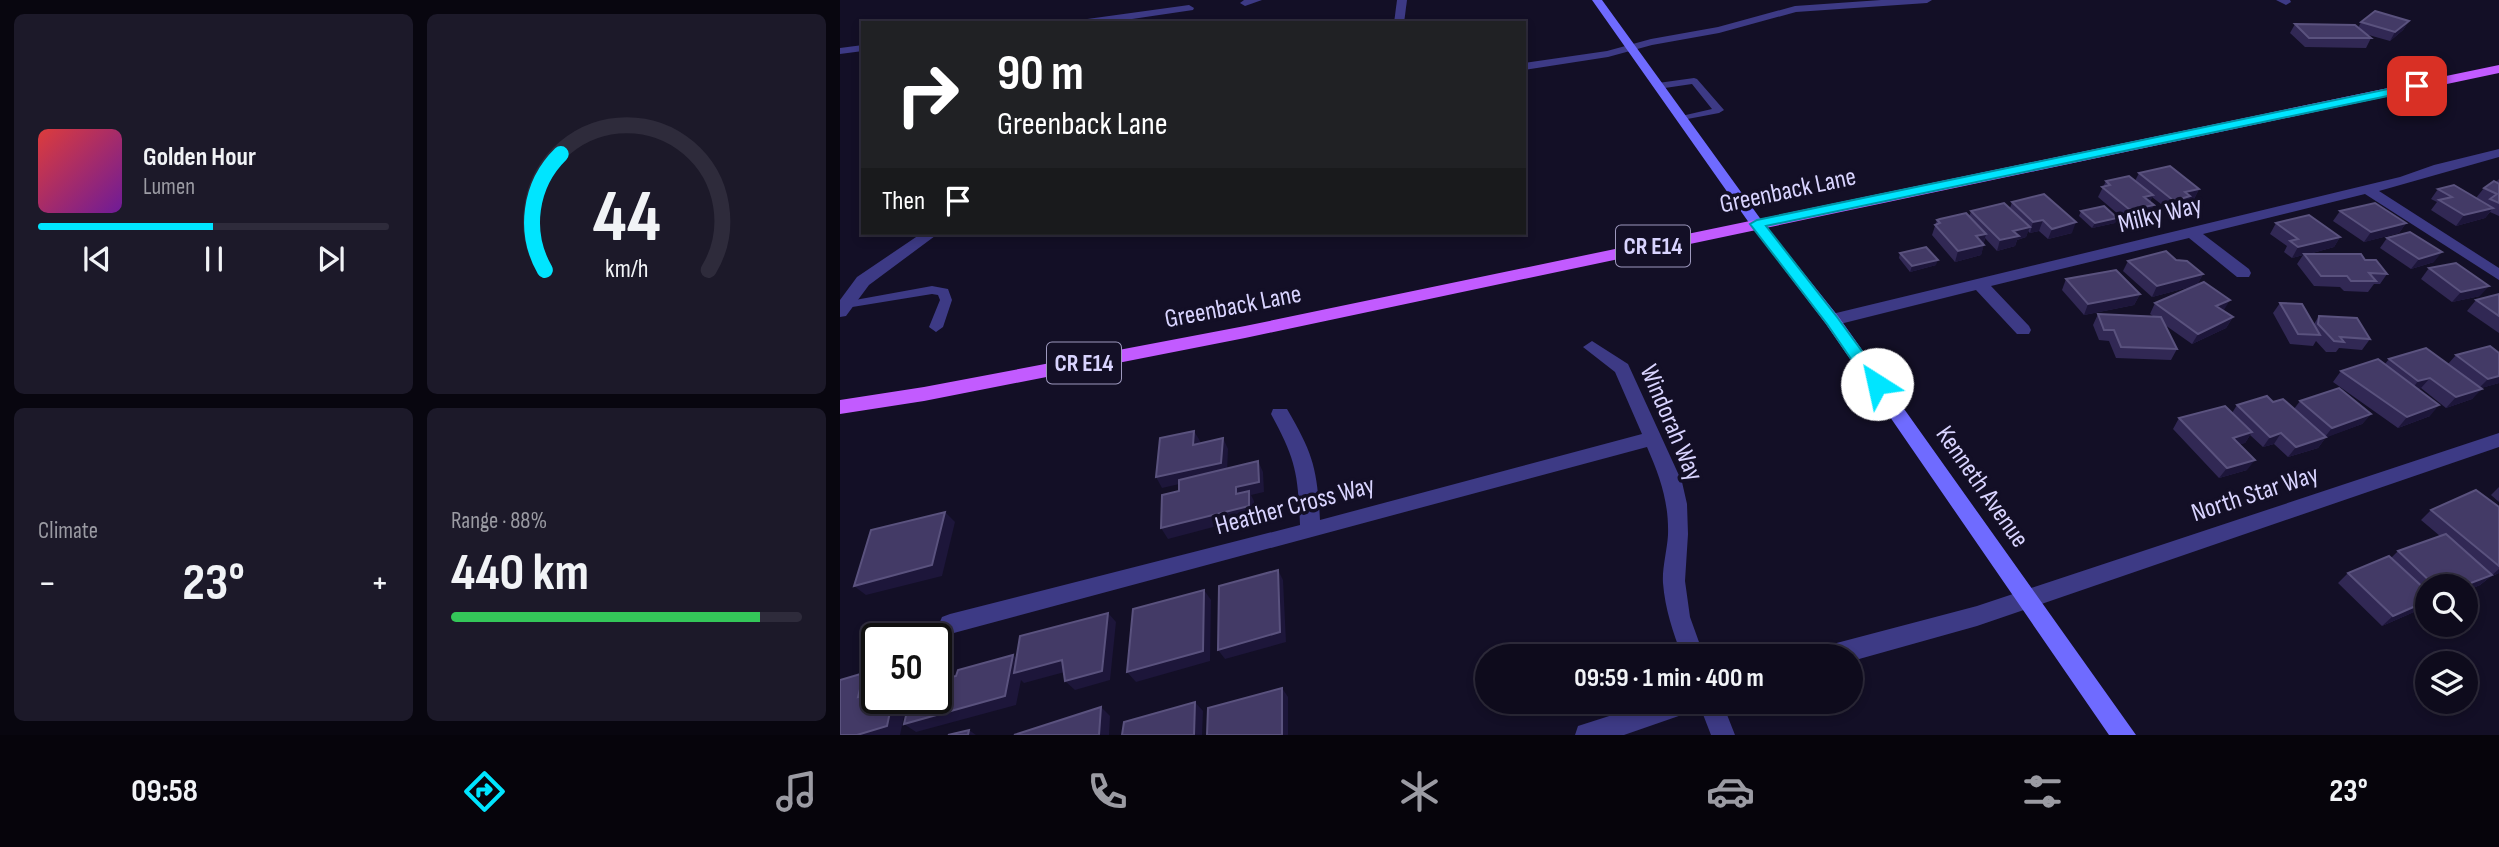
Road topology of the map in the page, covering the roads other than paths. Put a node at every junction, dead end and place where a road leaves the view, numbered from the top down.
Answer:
1 (1257, 0) edge
2 (1402, 0) edge
3 (1597, 0) edge
4 (1927, 0) edge
5 (1245, 3) dead end
6 (1189, 8) dead end
7 (1095, 21) edge
8 (1399, 21) edge
9 (1631, 47) junction
10 (861, 48) edge
11 (840, 51) edge
12 (1526, 67) edge
13 (2499, 69) edge
14 (1658, 86) junction
15 (1681, 119) junction
16 (2499, 153) edge
17 (2367, 189) junction
18 (1757, 224) junction
19 (2192, 232) junction
20 (929, 235) edge
21 (2244, 274) dead end
22 (2499, 275) edge
23 (1980, 284) junction
24 (842, 309) edge
25 (1832, 320) junction
26 (936, 327) dead end
27 (2022, 330) dead end
28 (1592, 347) dead end
29 (840, 407) edge
30 (1279, 414) dead end
31 (1654, 438) junction
32 (2499, 440) edge
33 (1310, 531) junction
34 (2027, 597) junction
35 (952, 623) edge
36 (1689, 644) edge
37 (1863, 647) edge
38 (1651, 714) edge
39 (1715, 714) edge
40 (1587, 735) edge
41 (1723, 735) edge
42 (2124, 735) edge

1 - 5 street
2 - 8 street
3 - 9 main road, Kenneth Avenue
4 - 9 street
6 - 7 street
9 - 12 street
9 - 14 main road, Kenneth Avenue
10 - 11 street
13 - 18 main road, Greenback Lane / CR E14
14 - 15 main road, Kenneth Avenue
14 - 15 lane
15 - 18 main road, Kenneth Avenue
16 - 17 street, Milky Way
17 - 19 street, Milky Way
17 - 22 street
18 - 25 main road, Kenneth Avenue
18 - 29 main road, Greenback Lane / CR E14
19 - 21 street
19 - 23 street, Milky Way
20 - 24 street
23 - 25 street, Milky Way
23 - 27 street
24 - 26 lane
25 - 34 main road, Kenneth Avenue
28 - 31 street, Windorah Way
30 - 33 street
31 - 33 street, Heather Cross Way
31 - 36 street, Windorah Way
32 - 34 street, North Star Way
33 - 35 street, Heather Cross Way
34 - 37 street, North Star Way
34 - 42 main road, Kenneth Avenue
38 - 40 street
39 - 41 street

